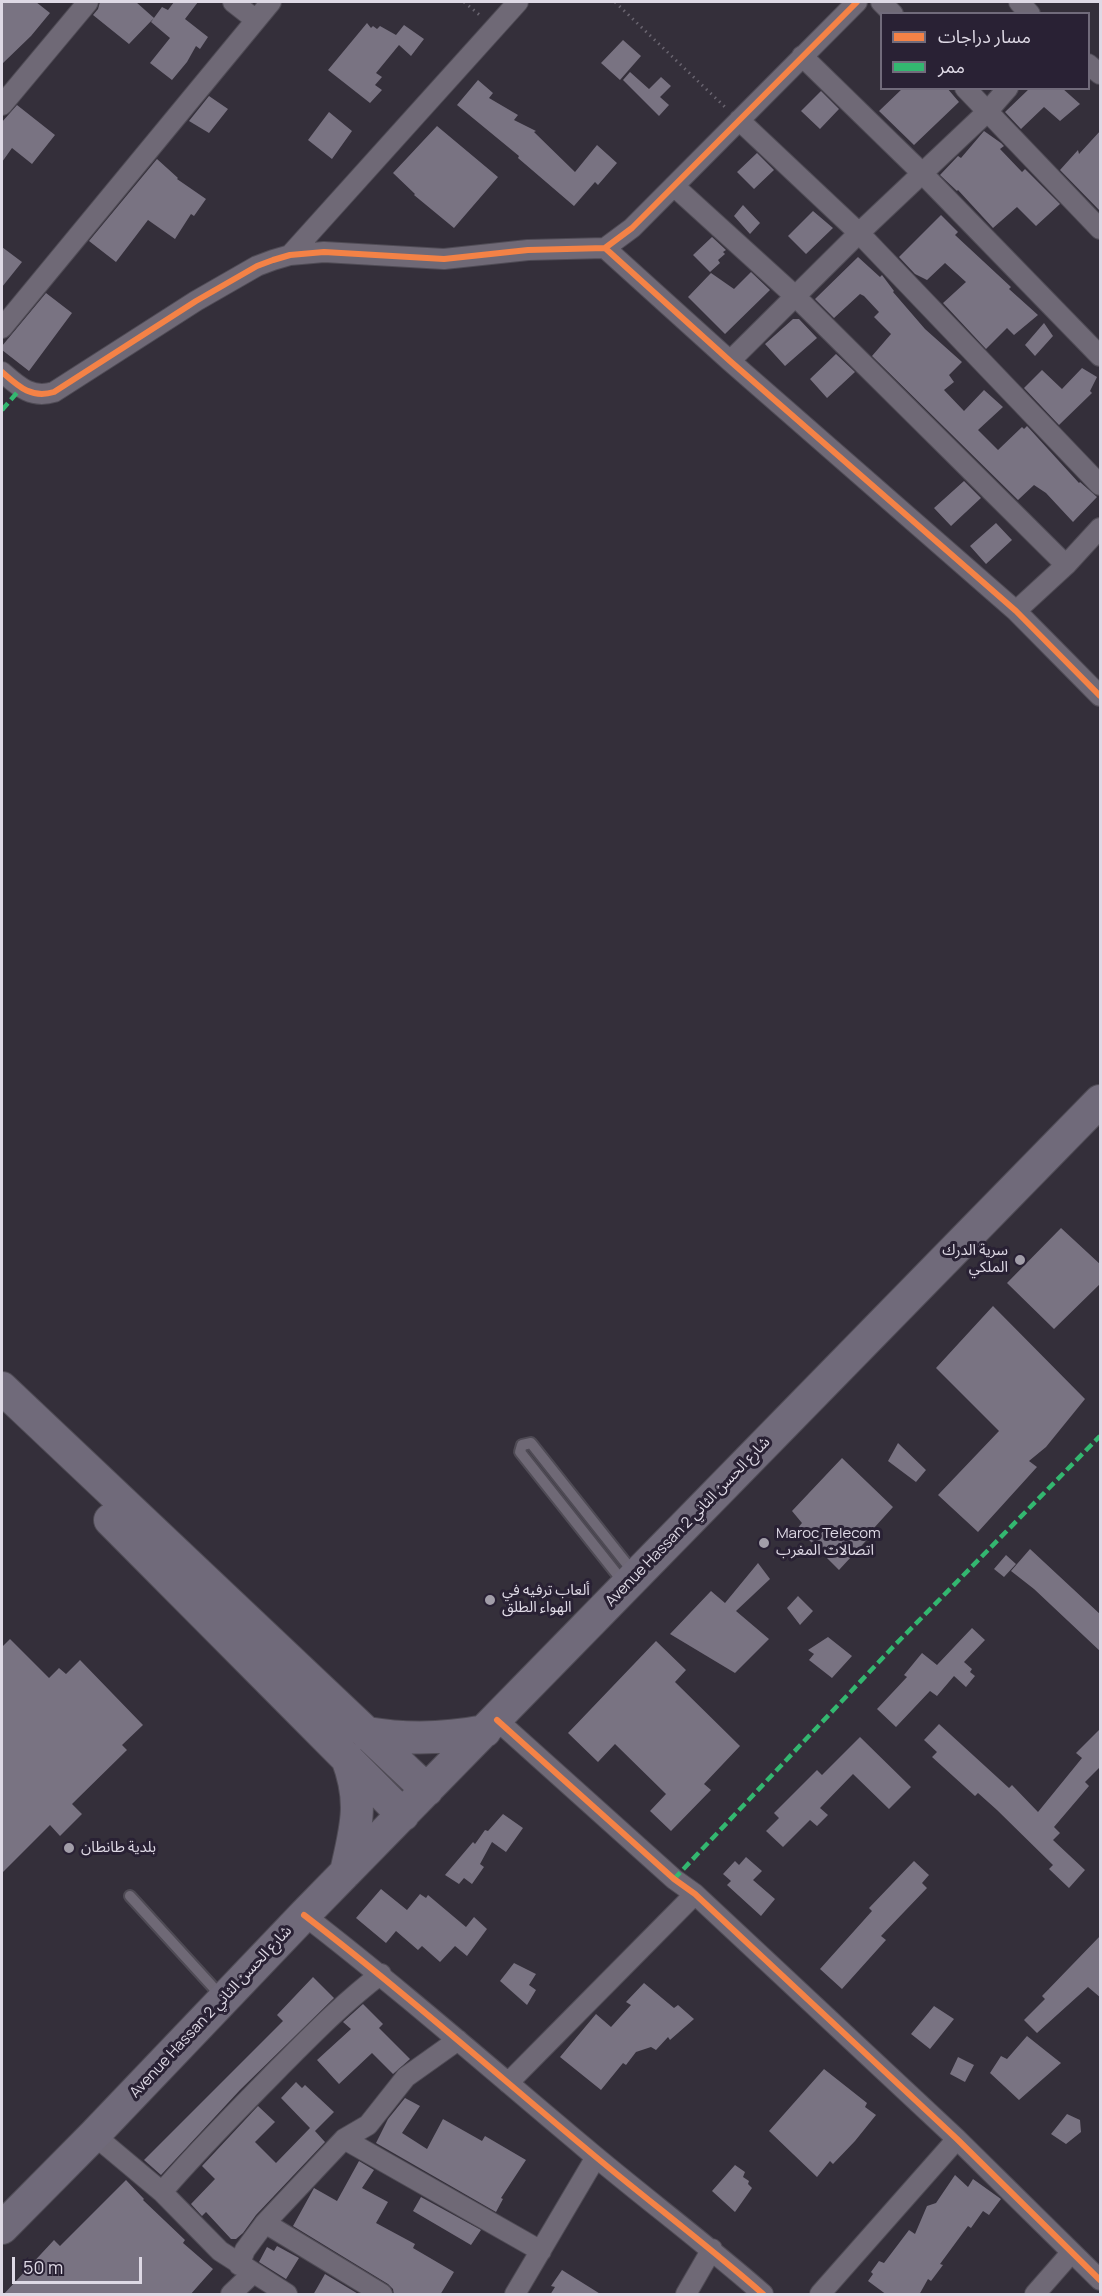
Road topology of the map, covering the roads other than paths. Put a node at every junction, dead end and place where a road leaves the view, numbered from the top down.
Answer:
1 (88, 2) edge
2 (233, 2) edge
3 (271, 2) edge
4 (518, 2) edge
5 (856, 2) edge
6 (256, 20) junction
7 (802, 56) junction
8 (967, 90) edge
9 (1006, 90) edge
10 (2, 105) edge
11 (987, 112) junction
12 (739, 120) junction
13 (922, 173) junction
14 (674, 186) junction
15 (1101, 229) edge
16 (859, 233) junction
17 (605, 248) junction
18 (290, 255) junction
19 (795, 296) junction
20 (2, 328) edge
21 (1101, 356) edge
22 (730, 361) junction
23 (2, 372) edge
24 (1101, 485) edge
25 (1101, 528) edge
26 (1066, 566) junction
27 (1016, 611) junction
28 (1101, 696) edge
29 (1101, 1101) edge
30 (2, 1388) edge
31 (2, 1415) edge
32 (562, 1481) junction
33 (550, 1491) junction
34 (631, 1581) junction
35 (491, 1726) junction
36 (367, 1733) junction
37 (346, 1758) junction
38 (427, 1790) junction
39 (403, 1815) junction
40 (346, 1872) junction
41 (695, 1894) junction
42 (130, 1896) dead end
43 (304, 1915) junction
44 (381, 1974) junction
45 (224, 2000) junction
46 (458, 2040) junction
47 (507, 2083) junction
48 (94, 2135) junction
49 (344, 2139) junction
50 (957, 2139) junction
51 (596, 2157) junction
52 (162, 2192) junction
53 (7, 2213) edge
54 (265, 2223) junction
55 (712, 2249) junction
56 (541, 2251) junction
57 (1071, 2253) junction
58 (246, 2269) junction
59 (1101, 2280) edge
60 (231, 2295) edge
61 (287, 2295) edge
62 (382, 2295) edge
63 (515, 2295) edge
64 (686, 2295) edge
65 (763, 2295) edge
66 (820, 2295) edge
67 (1035, 2295) edge

1 - 10 street
2 - 6 street
3 - 6 street
4 - 18 street
5 - 7 street
6 - 20 street
7 - 12 street
7 - 13 street
8 - 11 street
9 - 11 street
11 - 13 street
11 - 15 street
12 - 14 street
12 - 16 street
13 - 16 street
13 - 21 street
14 - 17 street
14 - 19 street
16 - 19 street
16 - 24 street
17 - 18 street
17 - 22 street
18 - 23 street
19 - 22 street
19 - 26 street
22 - 27 street
25 - 26 street
26 - 27 street
27 - 28 street
29 - 34 main road, Avenue Hassan 2 شارع الحسن الثاني
30 - 36 main road
31 - 37 main road
32 - 33 lane
32 - 33 lane
32 - 34 lane
33 - 34 lane
34 - 35 main road, Avenue Hassan 2 شارع الحسن الثاني
35 - 36 main road
35 - 38 main road, Avenue Hassan 2 شارع الحسن الثاني
35 - 41 street
36 - 38 main road
37 - 39 main road
37 - 40 main road
38 - 39 main road, Avenue Hassan 2 شارع الحسن الثاني
39 - 40 main road, Avenue Hassan 2 شارع الحسن الثاني
40 - 43 main road, Avenue Hassan 2 شارع الحسن الثاني
41 - 47 street
41 - 50 street
42 - 45 lane
43 - 44 street
43 - 45 main road, Avenue Hassan 2 شارع الحسن الثاني
44 - 46 street
44 - 52 street
45 - 48 main road, Avenue Hassan 2 شارع الحسن الثاني
46 - 47 street
46 - 49 street
47 - 51 street
48 - 52 street
48 - 53 main road, Avenue Hassan 2 شارع الحسن الثاني
49 - 54 street
49 - 56 street
50 - 57 street
50 - 66 street
51 - 55 street
51 - 56 street
52 - 58 street
54 - 58 street
54 - 62 street
55 - 64 street
55 - 65 street
56 - 63 street
57 - 59 street
57 - 67 street
58 - 60 street
58 - 61 street

